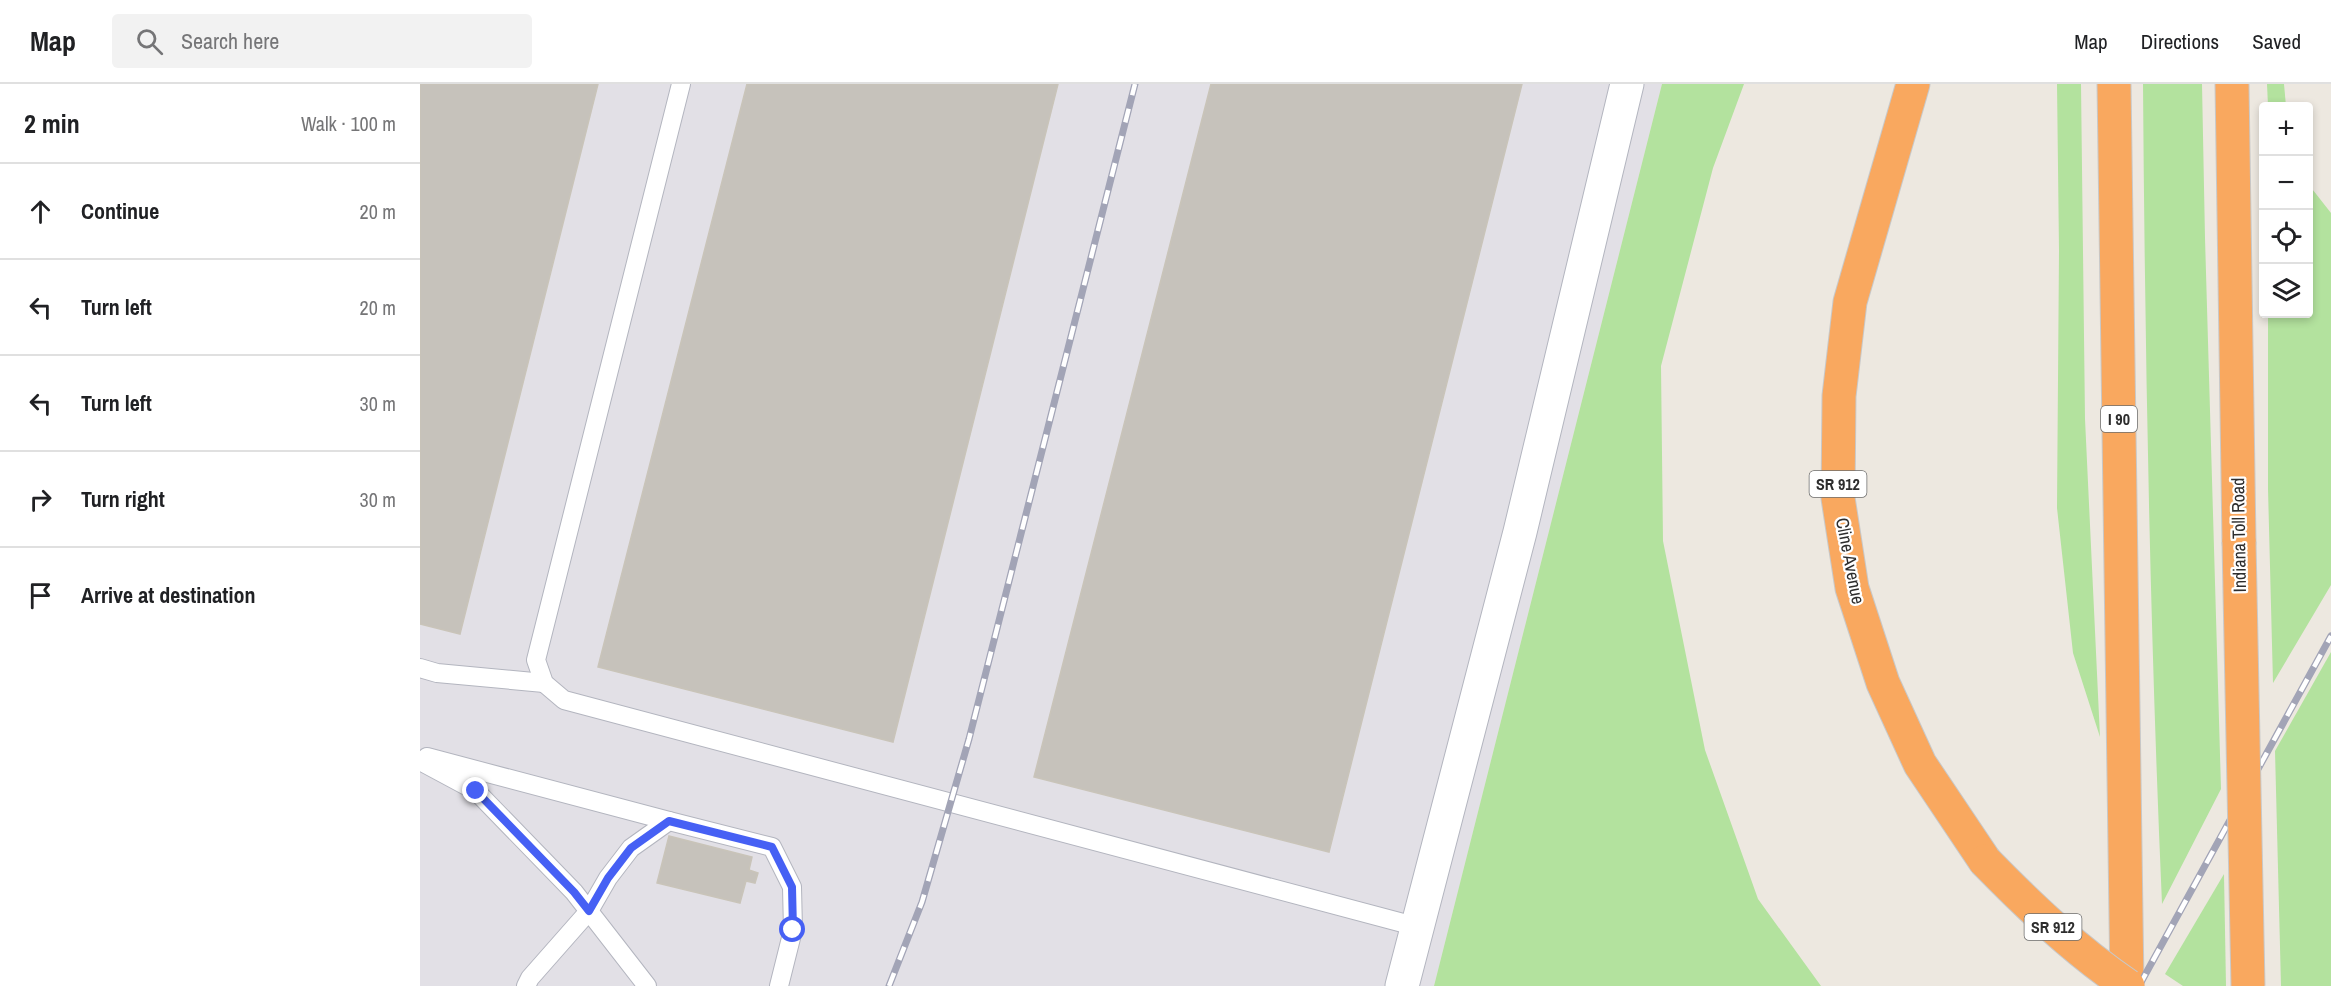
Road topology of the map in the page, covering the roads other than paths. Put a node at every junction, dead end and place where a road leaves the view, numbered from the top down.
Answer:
1 (681, 84) edge
2 (1628, 84) edge
3 (1913, 84) edge
4 (2114, 84) edge
5 (2232, 84) edge
6 (420, 668) edge
7 (544, 683) junction
8 (420, 755) edge
9 (420, 761) edge
10 (669, 821) junction
11 (589, 911) junction
12 (1418, 927) junction
13 (526, 986) edge
14 (647, 986) edge
15 (779, 986) edge
16 (1402, 986) edge
17 (2127, 986) edge
18 (2248, 986) edge

1 - 7 lane
2 - 12 street
3 - 17 highway, Cline Avenue / SR 912, bridge
4 - 17 highway, I 90
5 - 18 highway, Indiana Toll Road, bridge
6 - 7 lane
7 - 12 lane
8 - 10 lane
9 - 11 lane
10 - 11 lane
10 - 15 lane
11 - 13 lane
11 - 14 lane
12 - 16 street

